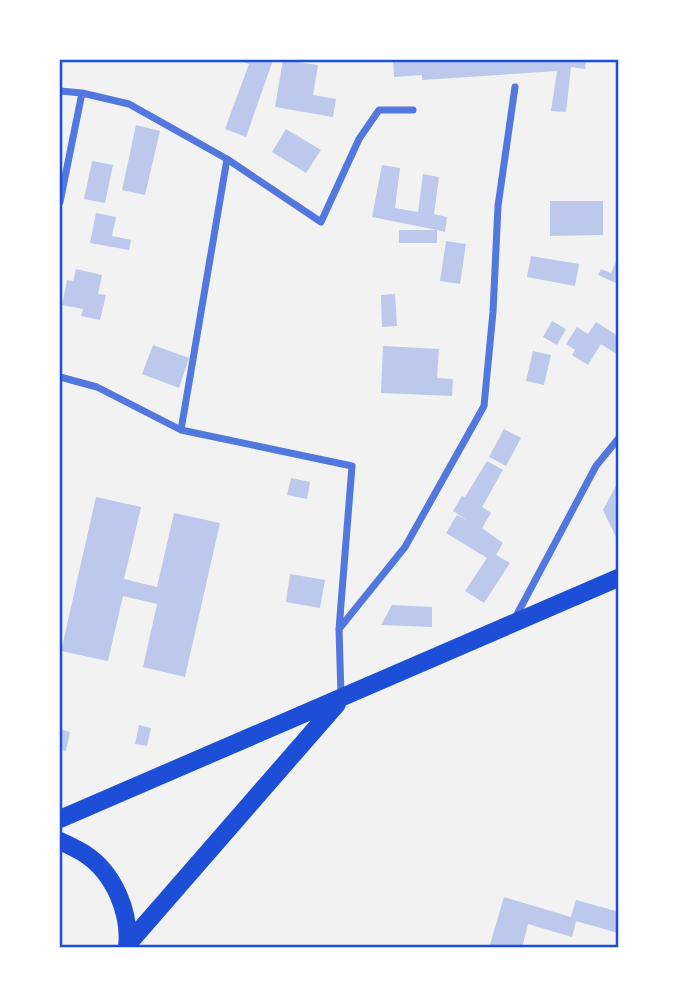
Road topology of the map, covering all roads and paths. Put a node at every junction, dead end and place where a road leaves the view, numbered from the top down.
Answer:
1 (515, 87) dead end
2 (60, 91) edge
3 (82, 93) junction
4 (413, 110) dead end
5 (227, 159) junction
6 (60, 202) edge
7 (60, 377) edge
8 (181, 430) junction
9 (618, 439) edge
10 (618, 578) edge
11 (512, 624) junction
12 (339, 629) junction
13 (342, 699) junction
14 (60, 819) edge
15 (60, 841) edge
16 (127, 946) edge

1 - 12 street
2 - 3 street
3 - 5 street
3 - 6 street
4 - 5 street
5 - 8 street
7 - 8 street
8 - 12 street
9 - 11 street
10 - 11 main road
11 - 13 main road
12 - 13 street
13 - 14 main road
13 - 16 main road
15 - 16 main road

